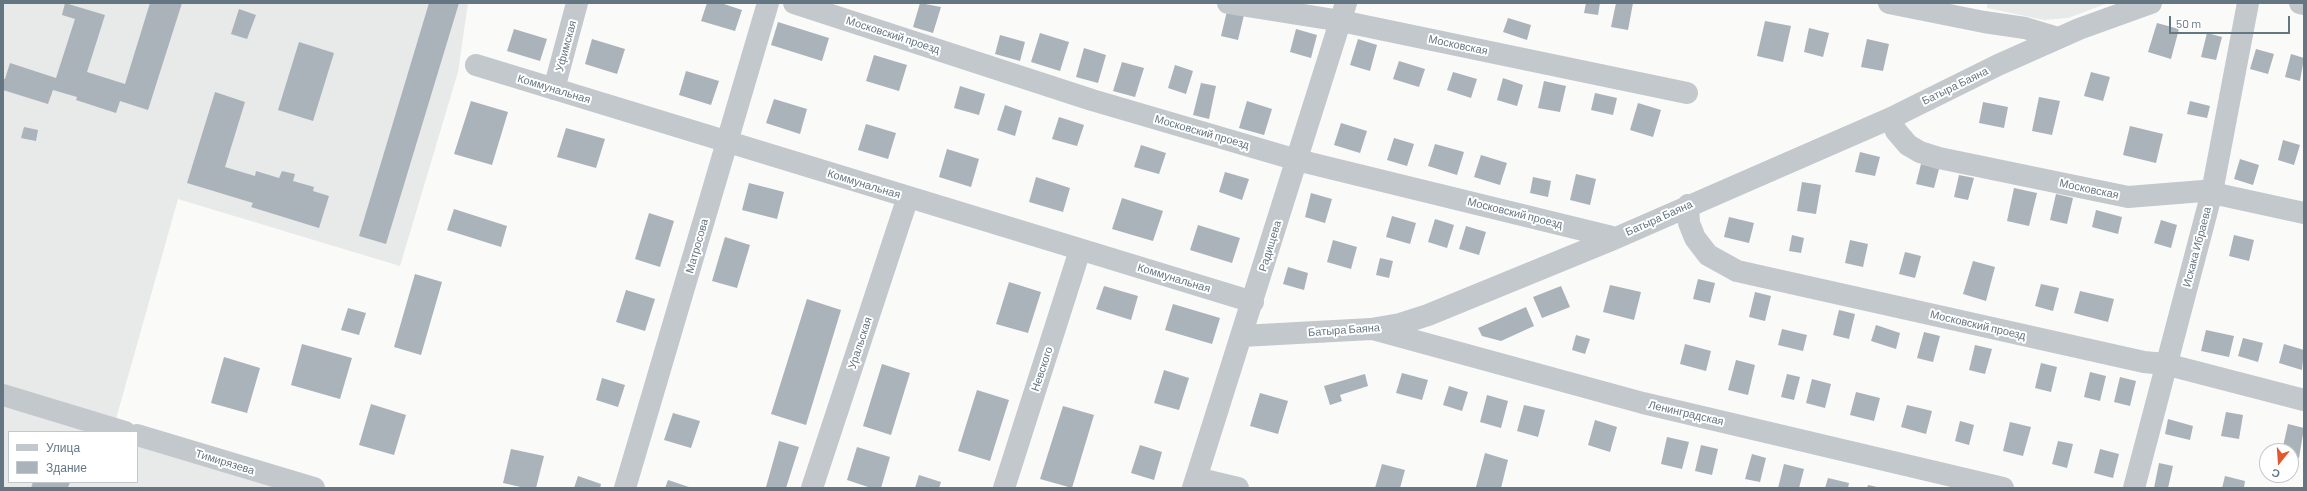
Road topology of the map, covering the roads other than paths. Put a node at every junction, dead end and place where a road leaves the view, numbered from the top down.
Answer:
1 (577, 3) edge
2 (768, 3) edge
3 (794, 3) edge
4 (1228, 3) edge
5 (1889, 3) edge
6 (2151, 3) edge
7 (2248, 3) edge
8 (2300, 3) edge
9 (2304, 4) edge
10 (1343, 12) edge
11 (2058, 38) junction
12 (476, 66) dead end
13 (554, 89) junction
14 (1687, 93) dead end
15 (1891, 118) junction
16 (727, 142) junction
17 (1297, 160) junction
18 (2212, 192) junction
19 (908, 197) junction
20 (1688, 205) junction
21 (2304, 213) edge
22 (1616, 238) junction
23 (1080, 250) junction
24 (1253, 302) junction
25 (1371, 329) junction
26 (1242, 336) junction
27 (2165, 364) junction
28 (3, 396) edge
29 (2304, 400) edge
30 (122, 431) edge
31 (138, 436) edge
32 (1194, 483) edge
33 (314, 488) edge
34 (625, 488) edge
35 (812, 488) edge
36 (1004, 488) edge
37 (1238, 488) edge
38 (2003, 488) edge
39 (2134, 488) edge

1 - 13 street, Уфимская
2 - 16 street, Матросова
3 - 17 street, Московский проезд
4 - 10 street, Московская
5 - 11 street
6 - 11 street, Батыра Баяна
7 - 18 street, Искака Ибраева
8 - 9 street
10 - 14 street, Московская
10 - 17 street, Радищева
11 - 15 street, Батыра Баяна
12 - 13 street, Коммунальная
13 - 16 street, Коммунальная
15 - 18 street, Московская
15 - 20 street, Батыра Баяна
16 - 19 street, Коммунальная
16 - 34 street, Матросова
17 - 22 street, Московский проезд
17 - 24 street, Радищева
18 - 21 street, Московская
18 - 27 street, Искака Ибраева
19 - 23 street, Коммунальная
19 - 35 street, Уральская
20 - 22 street, Батыра Баяна
20 - 27 street, Московский проезд
22 - 25 street, Батыра Баяна
23 - 24 street, Коммунальная
23 - 36 street, Невского
24 - 26 street, Радищева
25 - 26 street, Батыра Баяна
25 - 38 street, Ленинградская
26 - 32 street, Радищева
27 - 29 street, Московский проезд
27 - 39 street, Искака Ибраева
28 - 30 street
31 - 33 street, Тимирязева
32 - 37 street

